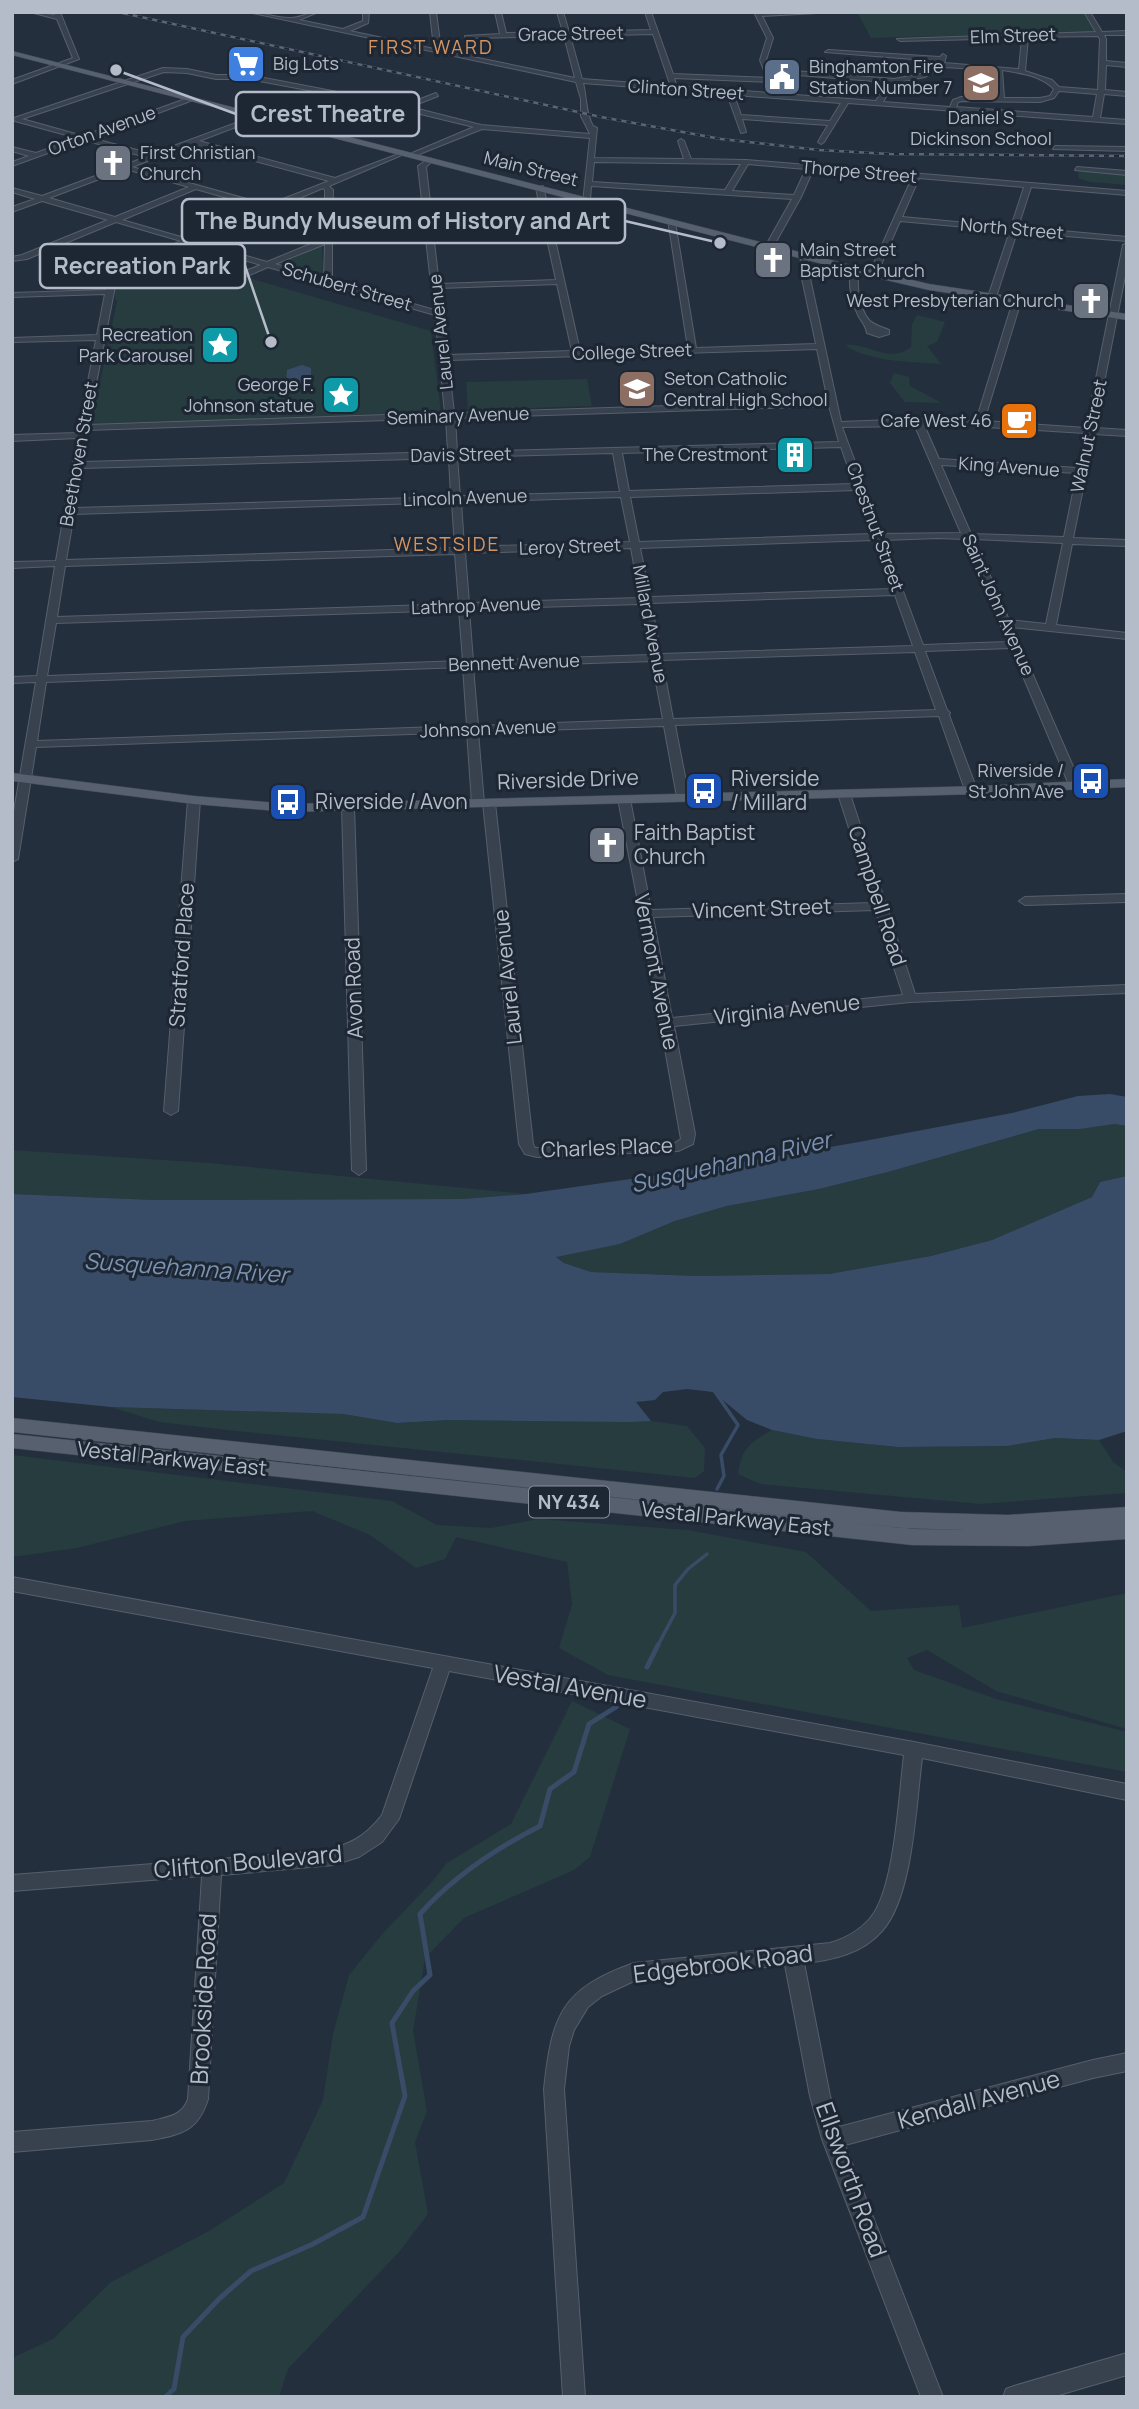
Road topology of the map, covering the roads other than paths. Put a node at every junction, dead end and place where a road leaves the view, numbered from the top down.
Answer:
1 (33, 12) edge
2 (251, 12) edge
3 (316, 12) edge
4 (366, 12) edge
5 (433, 12) edge
6 (498, 12) edge
7 (560, 12) edge
8 (648, 12) edge
9 (833, 12) edge
10 (1087, 12) edge
11 (757, 13) edge
12 (58, 15) edge
13 (292, 21) junction
14 (343, 32) junction
15 (655, 32) junction
16 (1127, 33) edge
17 (567, 34) junction
18 (502, 35) junction
19 (1025, 35) junction
20 (1102, 36) junction
21 (900, 38) dead end
22 (945, 38) junction
23 (1127, 41) edge
24 (438, 52) junction
25 (828, 52) dead end
26 (12, 53) edge
27 (76, 56) junction
28 (470, 58) junction
29 (942, 62) junction
30 (1103, 63) junction
31 (1127, 65) edge
32 (62, 66) junction
33 (999, 70) junction
34 (83, 71) junction
35 (766, 71) junction
36 (1022, 72) junction
37 (671, 76) junction
38 (772, 80) junction
39 (579, 81) junction
40 (893, 81) junction
41 (12, 82) edge
42 (125, 82) junction
43 (674, 89) junction
44 (1057, 89) junction
45 (1102, 92) junction
46 (730, 93) junction
47 (1127, 94) edge
48 (436, 95) dead end
49 (780, 97) junction
50 (191, 99) junction
51 (1000, 101) junction
52 (845, 102) junction
53 (878, 104) junction
54 (405, 108) junction
55 (952, 110) junction
56 (260, 116) junction
57 (738, 117) junction
58 (14, 119) edge
59 (1096, 120) junction
60 (1127, 122) edge
61 (832, 123) junction
62 (481, 127) junction
63 (743, 132) dead end
64 (594, 134) junction
65 (334, 135) junction
66 (84, 138) junction
67 (681, 141) dead end
68 (193, 142) junction
69 (821, 142) dead end
70 (1055, 148) dead end
71 (12, 149) edge
72 (1127, 149) edge
73 (402, 153) junction
74 (35, 155) junction
75 (412, 155) junction
76 (154, 157) junction
77 (430, 160) junction
78 (592, 160) junction
79 (688, 161) junction
80 (747, 162) junction
81 (812, 163) junction
82 (12, 164) edge
83 (125, 167) junction
84 (1077, 169) dead end
85 (1127, 173) edge
86 (916, 177) junction
87 (335, 180) junction
88 (588, 184) junction
89 (324, 185) junction
90 (1028, 186) junction
91 (196, 187) junction
92 (540, 188) junction
93 (12, 190) edge
94 (728, 192) junction
95 (1127, 194) edge
96 (797, 197) junction
97 (42, 198) junction
98 (586, 200) junction
99 (270, 208) junction
100 (12, 210) edge
101 (898, 219) junction
102 (115, 220) junction
103 (671, 222) junction
104 (428, 228) junction
105 (1013, 230) junction
106 (329, 231) junction
107 (550, 237) junction
108 (1127, 239) edge
109 (430, 240) junction
110 (189, 241) junction
111 (1127, 245) edge
112 (769, 247) junction
113 (805, 257) junction
114 (12, 259) edge
115 (267, 264) junction
116 (855, 270) junction
117 (873, 274) junction
118 (235, 278) dead end
119 (328, 282) junction
120 (560, 282) junction
121 (436, 286) junction
122 (108, 292) junction
123 (12, 295) edge
124 (992, 297) junction
125 (1017, 300) junction
126 (439, 314) junction
127 (1113, 315) junction
128 (1127, 317) edge
129 (869, 325) dead end
130 (100, 337) junction
131 (12, 340) edge
132 (820, 346) junction
133 (692, 350) junction
134 (576, 353) junction
135 (445, 358) junction
136 (832, 403) junction
137 (450, 416) junction
138 (918, 422) junction
139 (979, 424) junction
140 (837, 425) junction
141 (1089, 430) junction
142 (83, 431) junction
143 (1127, 433) edge
144 (12, 438) edge
145 (845, 444) junction
146 (617, 451) junction
147 (453, 455) junction
148 (936, 462) junction
149 (77, 466) junction
150 (1082, 471) junction
151 (860, 487) junction
152 (626, 493) junction
153 (456, 499) junction
154 (69, 511) junction
155 (967, 534) junction
156 (879, 537) junction
157 (1067, 540) junction
158 (1127, 543) edge
159 (635, 544) junction
160 (460, 550) junction
161 (61, 563) junction
162 (12, 565) edge
163 (900, 592) junction
164 (646, 600) junction
165 (463, 606) junction
166 (51, 620) junction
167 (1006, 623) junction
168 (1051, 627) junction
169 (1127, 636) edge
170 (1016, 645) junction
171 (921, 649) junction
172 (657, 658) junction
173 (467, 665) junction
174 (42, 679) junction
175 (12, 680) edge
176 (944, 713) junction
177 (669, 723) junction
178 (472, 730) junction
179 (32, 744) junction
180 (19, 778) edge
181 (1127, 783) edge
182 (1076, 787) junction
183 (971, 790) junction
184 (844, 794) junction
185 (683, 797) junction
186 (624, 799) junction
187 (194, 800) junction
188 (483, 803) junction
189 (348, 807) junction
190 (12, 859) edge
191 (1127, 898) edge
192 (1025, 901) dead end
193 (880, 906) junction
194 (644, 914) junction
195 (1127, 989) edge
196 (909, 998) junction
197 (664, 1023) junction
198 (171, 1111) dead end
199 (685, 1144) joint
200 (530, 1151) joint
201 (359, 1170) dead end
202 (12, 1425) edge
203 (12, 1441) edge
204 (1127, 1515) edge
205 (1127, 1531) edge
206 (12, 1584) edge
207 (443, 1664) junction
208 (914, 1749) junction
209 (1127, 1792) edge
210 (212, 1867) junction
211 (12, 1883) edge
212 (793, 1957) junction
213 (1127, 2062) edge
214 (832, 2140) junction
215 (12, 2142) edge
216 (1127, 2364) edge
217 (574, 2397) edge
218 (932, 2397) edge
219 (1014, 2397) edge

1 - 12 street
2 - 13 street, Clinton Street
3 - 13 street
4 - 14 street
5 - 24 street
6 - 18 street
7 - 17 street
8 - 15 street
9 - 11 street
10 - 20 street
11 - 35 street
12 - 27 street
13 - 14 street, Clinton Street
14 - 24 street, Clinton Street
15 - 17 street, Grace Street
15 - 37 street
16 - 20 street, Elm Street
17 - 18 street, Grace Street
17 - 39 street
18 - 28 street, Grace Street
19 - 20 street, Elm Street
19 - 22 street, Elm Street
19 - 36 street
20 - 23 street
20 - 30 street
21 - 22 street, Elm Street
22 - 29 street
24 - 28 street, Clinton Street
25 - 29 street
26 - 32 main road, Main Street
27 - 32 street
27 - 34 street
28 - 39 street, Clinton Street
29 - 33 street
29 - 40 street
30 - 31 street
30 - 45 street
32 - 34 main road, Main Street
32 - 41 street
33 - 36 street
33 - 51 street
34 - 42 main road, Main Street
35 - 38 street
35 - 40 street
36 - 44 street
37 - 38 street
37 - 43 street
38 - 49 street
39 - 43 street, Clinton Street
39 - 64 street
40 - 53 street
42 - 50 main road, Main Street
42 - 54 street
42 - 58 street
43 - 46 street, Clinton Street
44 - 45 street
44 - 51 street
45 - 47 street
45 - 59 street
46 - 49 street, Clinton Street
46 - 57 street
48 - 54 street
49 - 52 street, Clinton Street
50 - 56 main road, Main Street
50 - 66 street, Orton Avenue
51 - 55 street
52 - 53 street, Clinton Street
52 - 61 street
53 - 55 street, Clinton Street
54 - 62 street
54 - 65 street
55 - 59 street, Clinton Street
56 - 65 main road, Main Street
56 - 68 street
57 - 61 street
57 - 63 street
58 - 66 street
59 - 60 street, Clinton Street
61 - 69 street
62 - 64 street
62 - 75 street
64 - 78 street
65 - 73 main road, Main Street
66 - 74 street, Orton Avenue
66 - 76 street
67 - 79 street
68 - 76 street
68 - 87 street
70 - 72 street
71 - 74 street
73 - 75 main road, Main Street
73 - 87 street, Beethoven Street
74 - 82 street, Orton Avenue
75 - 77 main road, Main Street
76 - 83 street
77 - 92 main road, Main Street
77 - 104 street, Laurel Avenue
78 - 79 street, Thorpe Street
78 - 88 street
79 - 80 street, Thorpe Street
80 - 81 street, Thorpe Street
80 - 94 street
81 - 86 street, Thorpe Street
81 - 96 street
83 - 91 street
83 - 97 street
84 - 85 street
86 - 90 street, Thorpe Street
86 - 101 street
87 - 89 street, Beethoven Street
88 - 94 street
88 - 98 street
89 - 99 street, Beethoven Street
89 - 106 street
90 - 95 street, Thorpe Street
90 - 105 street
91 - 99 street
91 - 102 street
92 - 98 main road, Main Street
92 - 107 street
93 - 97 street, Schubert Street
94 - 96 street
96 - 112 street
97 - 100 street
97 - 102 street, Schubert Street
98 - 103 main road, Main Street
99 - 106 street
99 - 110 street, Beethoven Street
101 - 105 street, North Street
101 - 117 street
102 - 110 street, Schubert Street
102 - 114 street
103 - 112 main road, Main Street
103 - 133 street
104 - 106 street
104 - 109 street, Laurel Avenue
105 - 108 street, North Street
105 - 124 street
106 - 115 street
106 - 119 street
107 - 109 street
107 - 120 street
109 - 121 street, Laurel Avenue
110 - 115 street, Schubert Street
110 - 122 street, Beethoven Street
111 - 127 street, Walnut Street
112 - 113 main road, Main Street
113 - 116 main road, Main Street
113 - 132 street, Chestnut Street
115 - 118 street
115 - 119 street, Schubert Street
116 - 117 main road, Main Street
116 - 129 street
117 - 124 main road, Main Street
119 - 126 street, Schubert Street
120 - 121 street
120 - 134 street
121 - 126 street, Laurel Avenue
122 - 123 street
122 - 130 street, Beethoven Street
124 - 125 main road, Main Street
125 - 127 main road, Main Street
125 - 139 street
126 - 135 street, Laurel Avenue
127 - 128 main road, Main Street
127 - 141 street, Walnut Street
130 - 131 street
130 - 142 street, Beethoven Street
132 - 133 street, College Street
132 - 136 street, Chestnut Street
133 - 134 street, College Street
134 - 135 street, College Street
135 - 137 street, Laurel Avenue
136 - 137 street, Seminary Avenue
136 - 140 street, Chestnut Street
137 - 142 street, Seminary Avenue
137 - 147 street, Laurel Avenue
138 - 139 street
138 - 140 street
138 - 148 street, Saint John Avenue
139 - 141 street
140 - 145 street, Chestnut Street
141 - 143 street
141 - 150 street, Walnut Street
142 - 144 street, Seminary Avenue
142 - 149 street, Beethoven Street
145 - 146 street, Davis Street
145 - 151 street, Chestnut Street
146 - 147 street, Davis Street
146 - 152 street, Millard Avenue
147 - 149 street, Davis Street
147 - 153 street, Laurel Avenue
148 - 150 street, King Avenue
148 - 155 street, Saint John Avenue
149 - 154 street, Beethoven Street
150 - 157 street, Walnut Street
151 - 152 street, Lincoln Avenue
151 - 156 street, Chestnut Street
152 - 153 street, Lincoln Avenue
152 - 159 street, Millard Avenue
153 - 154 street, Lincoln Avenue
153 - 160 street, Laurel Avenue
154 - 161 street, Beethoven Street
155 - 156 street, Leroy Street
155 - 157 street, Leroy Street
155 - 167 street, Saint John Avenue
156 - 159 street, Leroy Street
156 - 163 street, Chestnut Street
157 - 158 street, Leroy Street
157 - 168 street, Walnut Street
159 - 160 street, Leroy Street
159 - 164 street, Millard Avenue
160 - 161 street, Leroy Street
160 - 165 street, Laurel Avenue
161 - 162 street, Leroy Street
161 - 166 street, Beethoven Street
163 - 164 street, Lathrop Avenue
163 - 171 street, Chestnut Street
164 - 165 street, Lathrop Avenue
164 - 172 street, Millard Avenue
165 - 166 street, Lathrop Avenue
165 - 173 street, Laurel Avenue
166 - 174 street, Beethoven Street
167 - 168 street
167 - 170 street, Saint John Avenue
168 - 169 street
170 - 171 street, Bennett Avenue
170 - 182 street, Saint John Avenue
171 - 172 street, Bennett Avenue
171 - 176 street, Chestnut Street
172 - 173 street, Bennett Avenue
172 - 177 street, Millard Avenue
173 - 174 street, Bennett Avenue
173 - 178 street, Laurel Avenue
174 - 175 street, Bennett Avenue
174 - 179 street, Beethoven Street
176 - 177 street, Johnson Avenue
176 - 183 street, Chestnut Street
177 - 178 street, Johnson Avenue
177 - 185 street, Millard Avenue
178 - 179 street, Johnson Avenue
178 - 188 street, Laurel Avenue
179 - 180 street, Beethoven Street
180 - 187 main road, Riverside Drive
180 - 190 street, Beethoven Street
181 - 182 main road, Riverside Drive
182 - 183 main road, Riverside Drive
183 - 184 main road, Riverside Drive
184 - 185 main road, Riverside Drive
184 - 193 street, Campbell Road
185 - 186 main road, Riverside Drive
186 - 188 main road, Riverside Drive
186 - 194 street, Vermont Avenue
187 - 189 main road, Riverside Drive
187 - 198 street, Stratford Place
188 - 189 main road, Riverside Drive
188 - 200 street, Laurel Avenue
189 - 201 street, Avon Road
191 - 192 street
193 - 194 street, Vincent Street
193 - 196 street, Campbell Road
194 - 197 street, Vermont Avenue
195 - 196 street, Virginia Avenue
196 - 197 street, Virginia Avenue
197 - 199 street, Vermont Avenue
199 - 200 street, Charles Place
202 - 204 main road, Vestal Parkway East / NY 434
203 - 205 main road, Vestal Parkway East / NY 434
206 - 207 street, Vestal Avenue
207 - 208 street, Vestal Avenue
207 - 210 street, Clifton Boulevard
208 - 209 street, Vestal Avenue
208 - 212 street, Edgebrook Road
210 - 211 street, Clifton Boulevard
210 - 215 street, Brookside Road
212 - 214 street, Ellsworth Road
212 - 217 street, Edgebrook Road
213 - 214 street, Kendall Avenue
214 - 218 street, Ellsworth Road
216 - 219 street

